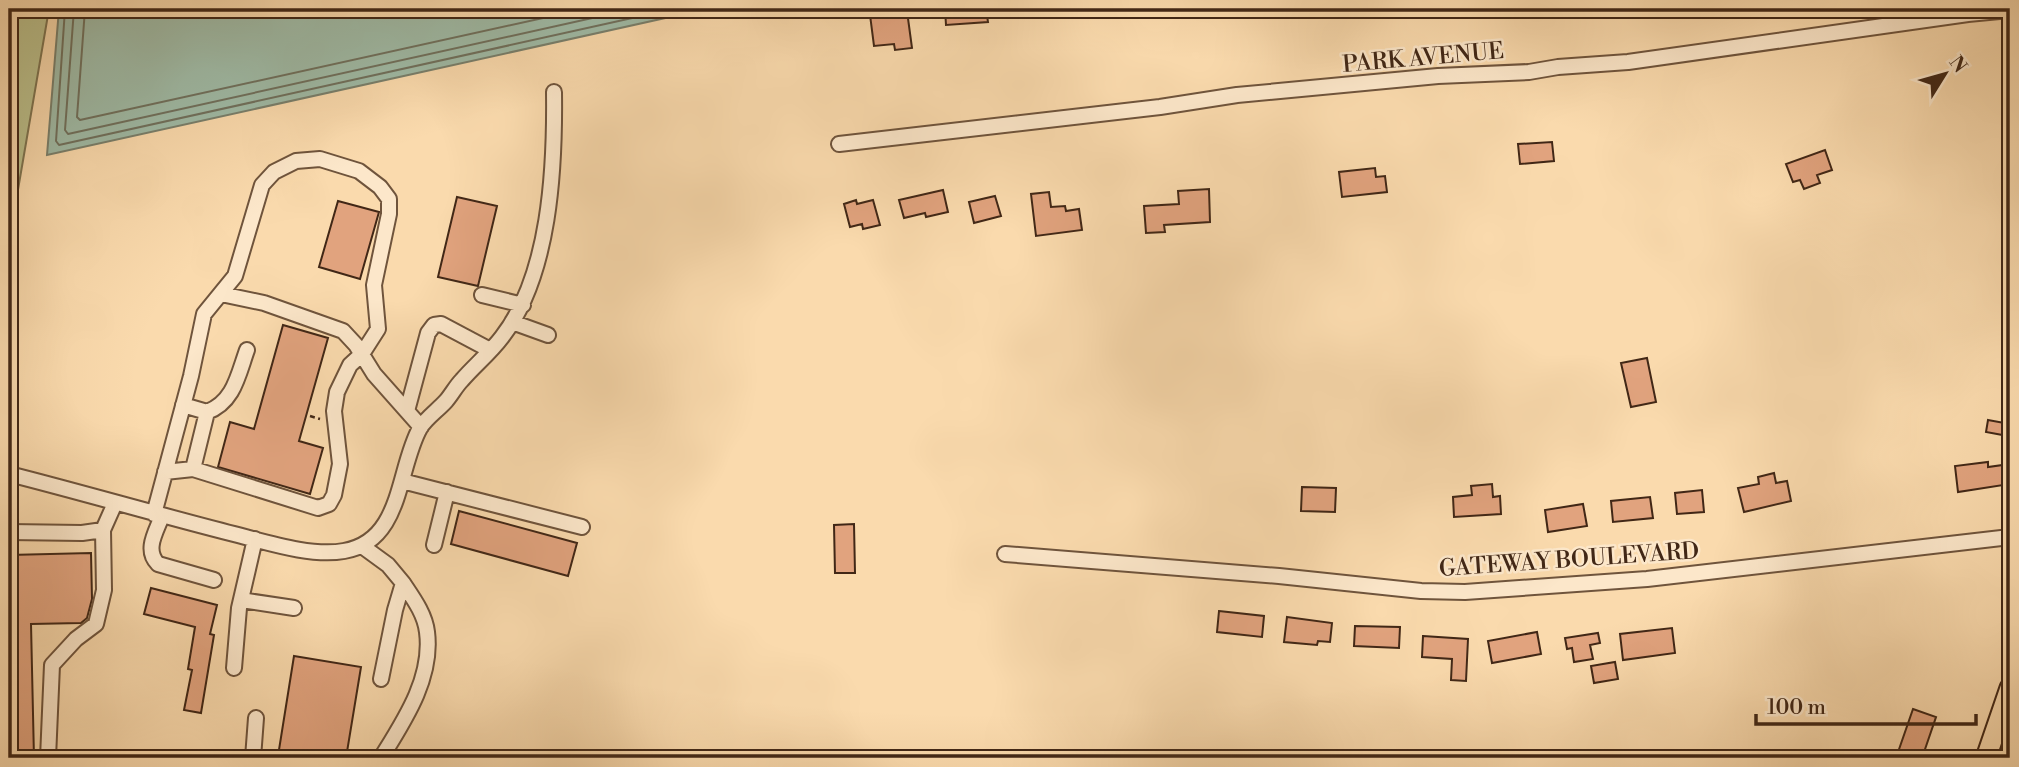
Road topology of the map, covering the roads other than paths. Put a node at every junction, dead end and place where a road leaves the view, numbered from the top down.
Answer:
1 (2010, 10) edge
2 (554, 92) dead end
3 (839, 144) dead end
4 (221, 294) junction
5 (482, 295) dead end
6 (523, 305) junction
7 (512, 322) junction
8 (548, 335) dead end
9 (247, 350) dead end
10 (490, 350) junction
11 (362, 354) junction
12 (183, 405) junction
13 (407, 411) junction
14 (207, 412) junction
15 (421, 427) junction
16 (193, 469) junction
17 (166, 472) junction
18 (9, 474) edge
19 (402, 481) junction
20 (447, 492) junction
21 (115, 503) junction
22 (158, 515) junction
23 (582, 527) dead end
24 (103, 530) junction
25 (9, 533) edge
26 (2010, 537) edge
27 (255, 539) junction
28 (433, 545) dead end
29 (362, 546) junction
30 (1004, 554) dead end
31 (214, 580) dead end
32 (403, 583) junction
33 (241, 600) junction
34 (294, 608) dead end
35 (234, 668) dead end
36 (381, 679) dead end
37 (2010, 688) edge
38 (256, 718) dead end
39 (48, 758) edge
40 (253, 758) edge
41 (382, 758) edge
42 (1986, 758) edge

1 - 3 street, PARK AVENUE
2 - 6 street
4 - 11 street
4 - 11 street
4 - 12 street
5 - 6 street
6 - 7 street
7 - 8 street
7 - 10 street
9 - 14 street
10 - 13 street
10 - 15 street
11 - 13 street
11 - 16 street
12 - 14 street
12 - 17 street
13 - 15 street
14 - 16 street
15 - 19 street
16 - 17 street
17 - 22 street
18 - 21 street
19 - 20 street
19 - 29 street
20 - 23 street
20 - 28 street
21 - 22 street
21 - 24 street
22 - 27 street
22 - 31 street
24 - 25 street
24 - 39 street
26 - 30 street, GATEWAY BOULEVARD
27 - 29 street
27 - 33 street
29 - 32 street
32 - 36 street
32 - 41 street
33 - 34 street
33 - 35 street
37 - 42 main road
38 - 40 street

